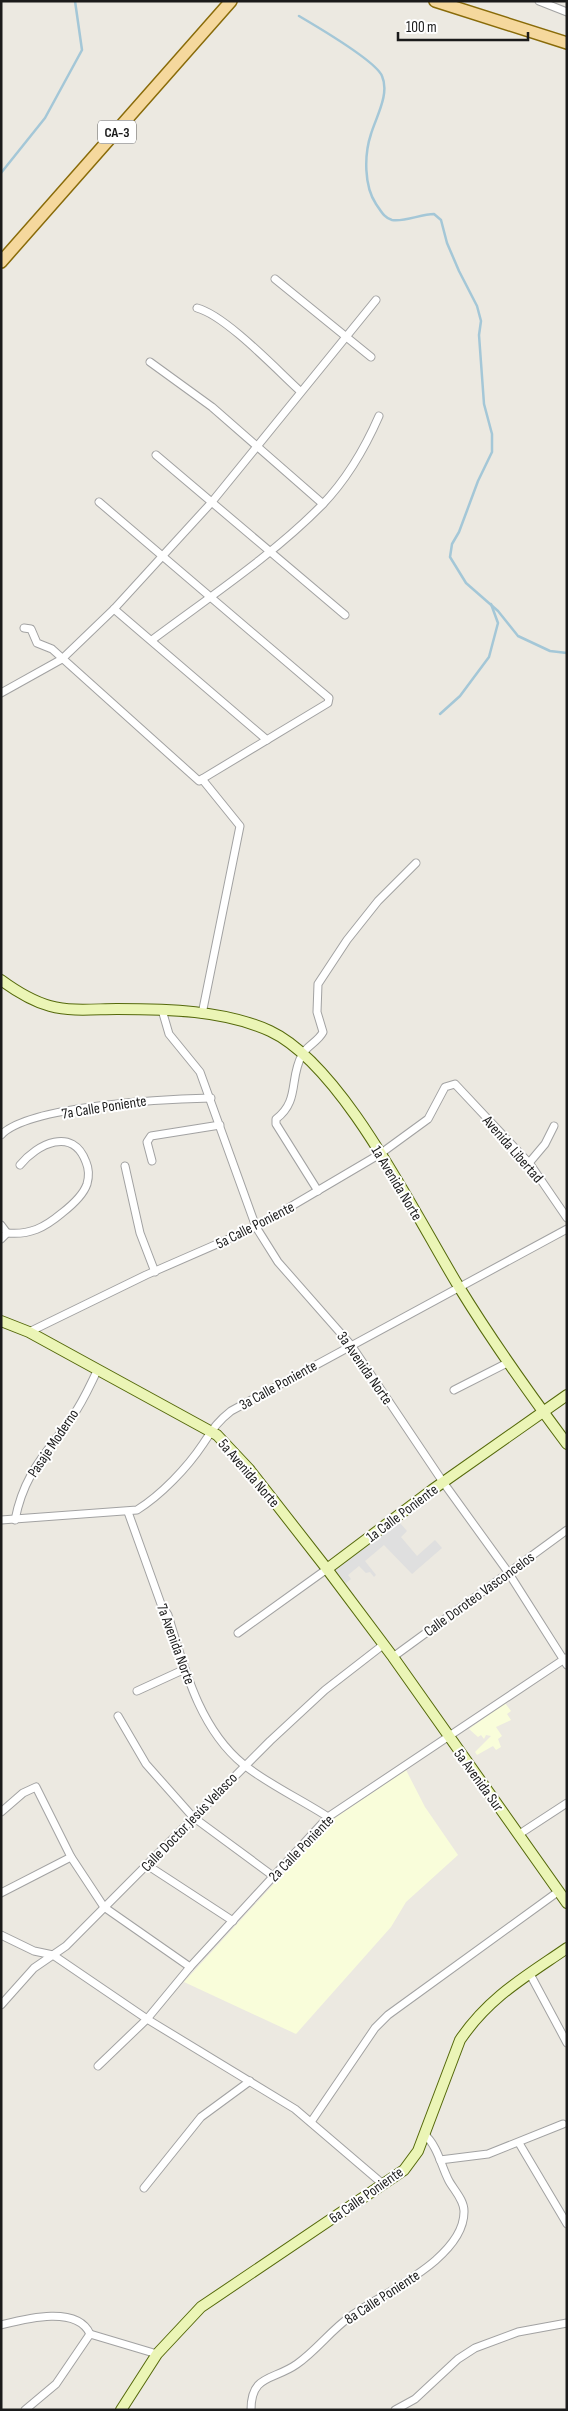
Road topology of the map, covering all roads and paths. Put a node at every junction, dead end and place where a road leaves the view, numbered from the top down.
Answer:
1 (231, 1) edge
2 (435, 1) edge
3 (539, 1) edge
4 (567, 12) edge
5 (567, 43) edge
6 (1, 262) edge
7 (276, 278) dead end
8 (376, 300) dead end
9 (197, 308) dead end
10 (345, 337) junction
11 (370, 357) dead end
12 (150, 362) dead end
13 (300, 392) junction
14 (379, 416) dead end
15 (256, 448) junction
16 (156, 455) dead end
17 (99, 502) dead end
18 (211, 503) junction
19 (323, 504) junction
20 (268, 551) junction
21 (165, 556) junction
22 (210, 596) junction
23 (114, 609) junction
24 (345, 615) dead end
25 (24, 628) dead end
26 (152, 640) junction
27 (62, 659) junction
28 (1, 693) edge
29 (267, 740) junction
30 (202, 780) junction
31 (416, 863) dead end
32 (1, 980) edge
33 (162, 1010) junction
34 (202, 1014) junction
35 (303, 1053) junction
36 (455, 1084) joint
37 (211, 1098) junction
38 (220, 1125) junction
39 (554, 1126) dead end
40 (1, 1135) edge
41 (380, 1154) junction
42 (152, 1161) dead end
43 (530, 1163) junction
44 (20, 1165) dead end
45 (125, 1166) dead end
46 (318, 1190) junction
47 (567, 1218) edge
48 (1, 1225) edge
49 (256, 1227) junction
50 (567, 1229) edge
51 (7, 1232) junction
52 (1, 1239) edge
53 (155, 1272) junction
54 (460, 1288) junction
55 (1, 1321) edge
56 (29, 1332) junction
57 (351, 1345) junction
58 (509, 1362) junction
59 (98, 1369) junction
60 (454, 1390) dead end
61 (567, 1395) edge
62 (543, 1412) junction
63 (209, 1431) junction
64 (567, 1444) edge
65 (443, 1482) junction
66 (128, 1512) junction
67 (1, 1520) edge
68 (15, 1520) junction
69 (567, 1530) edge
70 (327, 1569) junction
71 (508, 1572) junction
72 (238, 1633) dead end
73 (383, 1645) junction
74 (393, 1657) junction
75 (566, 1660) edge
76 (185, 1669) junction
77 (137, 1691) dead end
78 (118, 1716) dead end
79 (448, 1738) junction
80 (244, 1765) junction
81 (567, 1804) edge
82 (1, 1812) edge
83 (193, 1817) junction
84 (328, 1817) junction
85 (518, 1835) junction
86 (71, 1857) junction
87 (147, 1865) junction
88 (273, 1876) junction
89 (559, 1891) junction
90 (1, 1893) edge
91 (567, 1903) edge
92 (104, 1908) junction
93 (233, 1921) junction
94 (1, 1935) edge
95 (567, 1948) edge
96 (53, 1955) junction
97 (190, 1967) junction
98 (530, 1974) junction
99 (1, 2004) edge
100 (147, 2019) junction
101 (567, 2042) edge
102 (98, 2066) dead end
103 (250, 2081) junction
104 (311, 2122) junction
105 (563, 2124) dead end
106 (424, 2134) junction
107 (519, 2142) junction
108 (440, 2160) junction
109 (384, 2186) junction
110 (144, 2188) dead end
111 (567, 2224) edge
112 (567, 2323) edge
113 (1, 2325) edge
114 (90, 2334) junction
115 (157, 2354) junction
116 (25, 2410) edge
117 (121, 2410) edge
118 (251, 2410) edge
119 (395, 2410) edge

1 - 6 main road, CA-3
2 - 5 main road
3 - 4 street
7 - 10 street
8 - 10 street
9 - 13 street
10 - 11 street
10 - 13 street
12 - 15 street
13 - 15 street
14 - 19 street
15 - 18 street
15 - 19 street
16 - 18 street
17 - 21 street
18 - 20 street
18 - 21 street
19 - 20 street
20 - 22 street
20 - 24 street
21 - 22 street
21 - 23 street
22 - 26 street
22 - 29 street
23 - 26 street
23 - 27 street
25 - 27 street
26 - 29 street
27 - 28 street
27 - 30 street
29 - 30 street
30 - 34 street
31 - 35 street
32 - 33 street, 1a Avenida Norte
33 - 34 street, 1a Avenida Norte
33 - 37 street
34 - 35 street, 1a Avenida Norte
35 - 41 street, 1a Avenida Norte
35 - 46 street
36 - 41 street, 5a Calle Poniente
36 - 43 street, Avenida Libertad
37 - 38 street, 3a Avenida Norte
37 - 40 street, 7a Calle Poniente
38 - 42 street
38 - 49 street, 3a Avenida Norte
39 - 43 street
41 - 46 street, 5a Calle Poniente
41 - 54 street, 1a Avenida Norte
43 - 47 street, Avenida Libertad
44 - 51 street
45 - 53 street
46 - 49 street, 5a Calle Poniente
48 - 51 street
49 - 53 street, 5a Calle Poniente
49 - 57 street, 3a Avenida Norte
50 - 54 street, 3a Calle Poniente
51 - 52 street
53 - 56 street, 5a Calle Poniente
54 - 57 street, 3a Calle Poniente
54 - 58 street, 1a Avenida Norte
55 - 56 street, 5a Avenida Norte
56 - 59 street, 5a Avenida Norte
57 - 63 street, 3a Calle Poniente
57 - 65 street, 3a Avenida Norte
58 - 60 street
58 - 62 street, 1a Avenida Norte
59 - 63 street, 5a Avenida Norte
59 - 68 street, Pasaje Moderno
61 - 62 street, 1a Calle Poniente
62 - 64 street, 1a Avenida Norte
62 - 65 street, 1a Calle Poniente
63 - 66 street, 3a Calle Poniente
63 - 70 street, 5a Avenida Norte
65 - 70 street, 1a Calle Poniente
65 - 71 street, 3a Avenida Norte
66 - 68 street, 3a Calle Poniente
66 - 76 street, 7a Avenida Norte
67 - 68 street, 3a Calle Poniente
69 - 71 street, Calle Doroteo Vasconcelos
70 - 72 street, 1a Calle Poniente
70 - 73 street, 5a Avenida Norte
71 - 74 street, Calle Doroteo Vasconcelos
71 - 75 street, 3a Avenida Norte
73 - 74 street, 5a Avenida Norte
73 - 80 street, Calle Doctor Jesús Velasco
74 - 79 street, 5a Avenida Sur
75 - 79 street, 2a Calle Poniente
76 - 77 street
76 - 80 street, 7a Avenida Norte
78 - 83 street
79 - 84 street, 2a Calle Poniente
79 - 85 street, 5a Avenida Sur
80 - 83 street, Calle Doctor Jesús Velasco
80 - 84 street, 7a Avenida Norte
81 - 85 street
82 - 86 street
83 - 87 street, Calle Doctor Jesús Velasco
83 - 88 street
84 - 88 street, 2a Calle Poniente
85 - 89 street, 5a Avenida Sur
86 - 90 street
86 - 92 street
87 - 92 street, Calle Doctor Jesús Velasco
87 - 93 street
88 - 93 street, 2a Calle Poniente
89 - 91 street, 5a Avenida Sur
89 - 104 street
92 - 96 street, Calle Doctor Jesús Velasco
92 - 97 street
93 - 97 street, 2a Calle Poniente
94 - 96 street
95 - 98 street, 6a Calle Poniente
96 - 99 street, Calle Doctor Jesús Velasco
96 - 100 street
97 - 100 street, 2a Calle Poniente
98 - 101 street
98 - 106 street, 6a Calle Poniente
100 - 102 street, 2a Calle Poniente
100 - 103 street
103 - 104 street
103 - 110 street
104 - 109 street
105 - 107 street
106 - 108 street, 8a Calle Poniente
106 - 109 street, 6a Calle Poniente
107 - 108 street
107 - 111 street
108 - 118 street, 8a Calle Poniente
109 - 115 street, 6a Calle Poniente
112 - 119 street
113 - 114 street
114 - 115 street
114 - 116 street
115 - 117 street, 6a Calle Poniente

